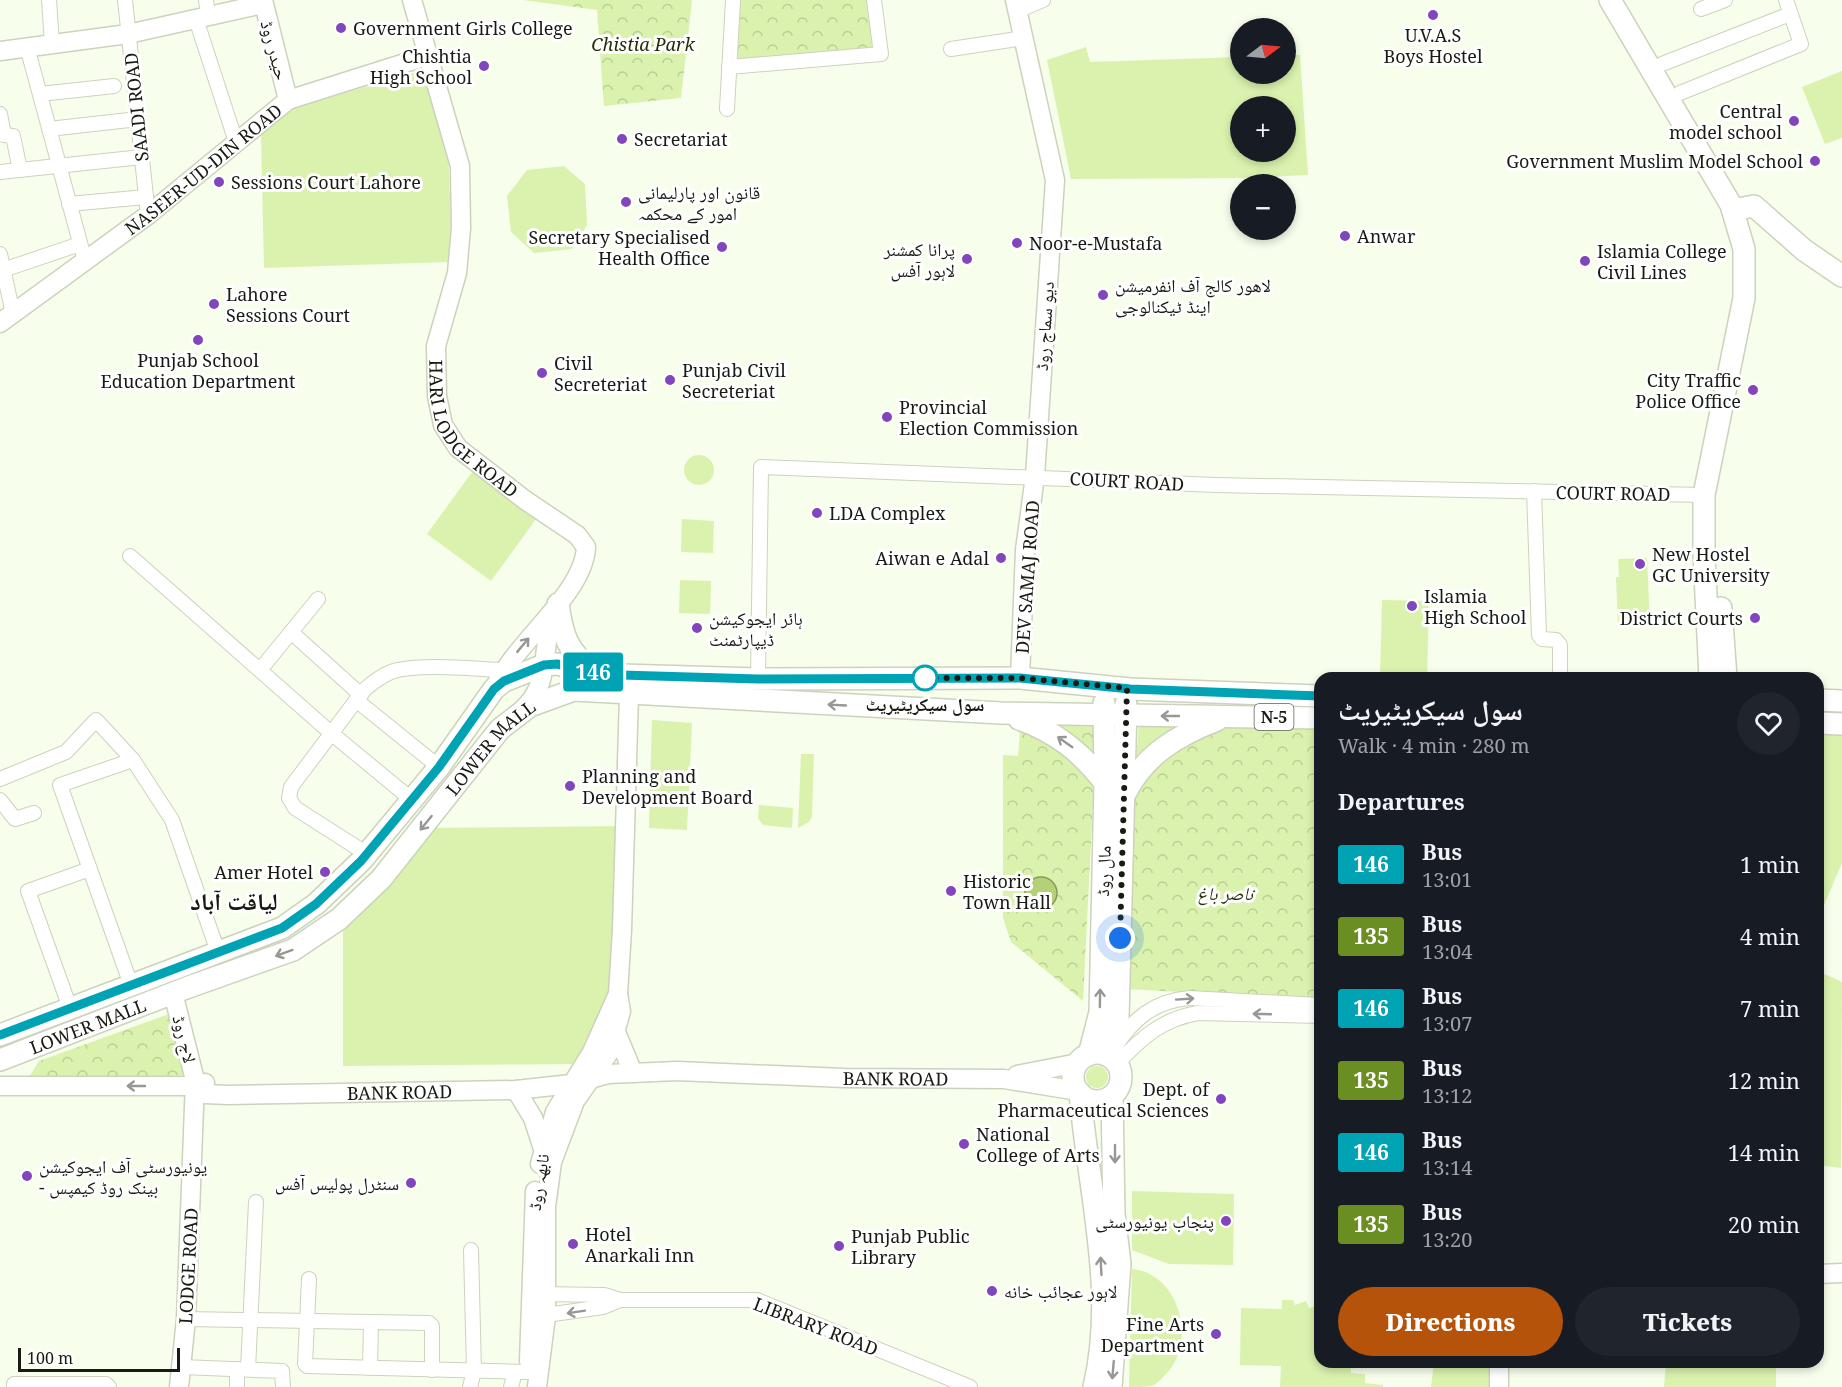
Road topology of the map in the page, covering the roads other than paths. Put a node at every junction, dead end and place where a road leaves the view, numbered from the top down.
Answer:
1 (49, 0) edge
2 (125, 0) edge
3 (412, 0) edge
4 (733, 0) edge
5 (876, 0) edge
6 (1043, 0) edge
7 (1610, 0) edge
8 (1623, 0) edge
9 (1725, 0) edge
10 (1786, 0) edge
11 (263, 2) edge
12 (1016, 6) edge
13 (1701, 9) dead end
14 (204, 12) edge
15 (1791, 14) junction
16 (128, 34) junction
17 (1024, 38) junction
18 (52, 44) junction
19 (27, 47) junction
20 (951, 49) dead end
21 (0, 51) edge
22 (427, 56) junction
23 (1662, 64) junction
24 (729, 67) junction
25 (114, 86) dead end
26 (1680, 93) junction
27 (40, 94) junction
28 (288, 100) junction
29 (727, 109) dead end
30 (138, 119) junction
31 (1, 122) edge
32 (50, 129) junction
33 (236, 142) junction
34 (142, 157) junction
35 (60, 168) junction
36 (21, 170) junction
37 (0, 172) edge
38 (146, 196) junction
39 (69, 204) junction
40 (1737, 208) junction
41 (148, 215) junction
42 (82, 253) junction
43 (0, 254) edge
44 (3, 270) junction
45 (1842, 276) edge
46 (6, 319) edge
47 (1035, 476) junction
48 (1534, 491) junction
49 (1704, 495) junction
50 (130, 556) dead end
51 (318, 599) dead end
52 (558, 604) junction
53 (291, 632) junction
54 (544, 665) junction
55 (260, 670) junction
56 (504, 670) junction
57 (1560, 672) edge
58 (1707, 672) edge
59 (1726, 672) edge
60 (600, 674) junction
61 (1020, 678) junction
62 (758, 679) junction
63 (1104, 686) junction
64 (1127, 688) junction
65 (494, 689) junction
66 (574, 690) junction
67 (629, 695) junction
68 (1314, 696) edge
69 (359, 697) junction
70 (1824, 700) edge
71 (1842, 700) edge
72 (1000, 713) junction
73 (516, 715) junction
74 (1104, 716) junction
75 (1125, 716) junction
76 (1228, 716) junction
77 (1314, 718) edge
78 (1824, 723) edge
79 (1842, 724) edge
80 (332, 733) junction
81 (133, 760) junction
82 (439, 767) junction
83 (0, 779) edge
84 (1105, 783) junction
85 (411, 799) junction
86 (0, 800) edge
87 (1122, 800) junction
88 (34, 813) dead end
89 (367, 854) junction
90 (90, 869) junction
91 (218, 952) junction
92 (130, 986) junction
93 (179, 990) junction
94 (618, 994) junction
95 (1314, 1005) edge
96 (70, 1008) junction
97 (1314, 1016) edge
98 (96, 1024) junction
99 (616, 1032) junction
100 (0, 1035) edge
101 (1100, 1059) junction
102 (0, 1060) edge
103 (0, 1073) edge
104 (633, 1073) junction
105 (589, 1076) junction
106 (1004, 1079) junction
107 (0, 1086) edge
108 (202, 1087) junction
109 (516, 1090) junction
110 (1079, 1092) junction
111 (1112, 1096) junction
112 (543, 1149) junction
113 (256, 1202) dead end
114 (471, 1250) dead end
115 (1842, 1273) edge
116 (1824, 1274) edge
117 (309, 1278) dead end
118 (539, 1294) junction
119 (620, 1300) junction
120 (539, 1316) junction
121 (186, 1319) junction
122 (251, 1320) junction
123 (307, 1320) junction
124 (371, 1323) junction
125 (182, 1367) junction
126 (370, 1368) junction
127 (243, 1369) junction
128 (432, 1370) junction
129 (474, 1371) junction
130 (526, 1380) edge
131 (14, 1386) edge
132 (109, 1387) edge
133 (179, 1387) edge
134 (237, 1387) edge
135 (283, 1387) edge
136 (470, 1387) edge
137 (511, 1387) edge
138 (970, 1387) edge
139 (1094, 1387) edge
140 (1111, 1387) edge

1 - 18 street
2 - 16 street, SAADI ROAD
3 - 22 main road, HARI LODGE ROAD
4 - 24 street
5 - 24 street
6 - 12 street
7 - 40 main road
8 - 23 main road
9 - 13 street
10 - 15 street
11 - 14 main road
11 - 28 main road, حیدر روڈ
12 - 17 main road, دیو سماج روڈ
14 - 16 main road
14 - 33 street
15 - 23 street
15 - 26 street
16 - 18 main road
16 - 30 street, SAADI ROAD
17 - 20 street
17 - 47 main road, دیو سماج روڈ
18 - 19 main road
19 - 21 main road
19 - 27 street
22 - 28 main road, NASEER-UD-DIN ROAD
22 - 52 main road, HARI LODGE ROAD
23 - 26 main road
24 - 29 street
25 - 27 street
26 - 40 main road
27 - 32 street
28 - 33 main road, NASEER-UD-DIN ROAD
30 - 32 street
30 - 34 street, SAADI ROAD
31 - 36 street
32 - 35 street
33 - 41 main road, NASEER-UD-DIN ROAD
34 - 35 street
34 - 38 street, SAADI ROAD
35 - 36 street
35 - 39 street
36 - 37 street
38 - 39 street
38 - 41 street, SAADI ROAD
39 - 42 street
40 - 45 main road
40 - 49 main road
40 - 59 main road
41 - 42 main road, NASEER-UD-DIN ROAD
42 - 44 street
42 - 46 main road, NASEER-UD-DIN ROAD
43 - 44 street
44 - 46 street
47 - 48 street, COURT ROAD
47 - 61 main road, DEV SAMAJ ROAD
47 - 62 street, COURT ROAD
48 - 49 street, COURT ROAD
48 - 57 street
49 - 58 main road
50 - 55 street
51 - 53 street
52 - 54 main road
56 -> 52 main road
52 - 60 main road
53 - 55 street
53 - 69 street
54 - 60 main road, LOWER MALL / N-5
54 - 65 main road, LOWER MALL / N-5
54 - 66 main road
54 - 73 main road
55 - 80 street
56 - 65 main road
56 - 69 street
60 - 62 main road, LOWER MALL / N-5
61 - 62 main road, LOWER MALL / N-5
61 - 63 main road, LOWER MALL / N-5
63 - 64 main road, LOWER MALL / N-5
63 - 74 main road, مال روڈ
64 - 68 main road, LOWER MALL / N-5
64 - 75 main road, مال روڈ
65 - 82 main road, LOWER MALL / N-5
66 - 67 main road, LOWER MALL / N-5
66 - 73 main road, LOWER MALL / N-5
72 -> 67 main road, LOWER MALL / N-5
67 - 94 main road, نابھہ روڈ
69 - 80 street
69 - 82 street
70 - 71 main road
72 - 74 main road, LOWER MALL / N-5
84 -> 72 main road
73 -> 93 main road, LOWER MALL / N-5
74 - 75 main road, LOWER MALL / N-5
74 - 84 main road, مال روڈ
76 -> 75 main road, LOWER MALL / N-5
75 - 87 main road, مال روڈ
76 - 77 main road, LOWER MALL / N-5
76 - 87 main road
78 - 79 main road
80 - 85 street
80 - 89 street
81 - 83 street
81 - 90 street
81 - 91 street
82 - 85 main road, LOWER MALL / N-5
101 -> 84 main road, مال روڈ
85 - 89 main road, LOWER MALL / N-5
86 - 88 street
87 - 101 main road, مال روڈ
89 - 91 main road, LOWER MALL / N-5
90 - 92 street
90 - 96 street
91 - 92 main road, LOWER MALL / N-5
92 - 96 main road, LOWER MALL / N-5
93 - 98 main road, LOWER MALL / N-5
93 - 108 main road, LODGE ROAD
94 - 99 main road, نابھہ روڈ
94 - 105 main road, نابھہ روڈ
101 -> 95 street
96 - 100 main road, LOWER MALL / N-5
97 -> 101 street
98 - 102 main road, LOWER MALL / N-5
98 - 103 main road
99 - 104 main road
99 - 105 main road, نابھہ روڈ
101 - 106 main road, BANK ROAD
101 - 110 main road
101 - 111 main road
104 - 105 main road, BANK ROAD
104 - 106 main road, BANK ROAD
105 - 108 main road, BANK ROAD
105 - 109 main road, BANK ROAD
105 - 112 main road, نابھہ روڈ
105 - 118 main road, نابھہ روڈ
106 - 110 main road, BANK ROAD
108 -> 107 main road, BANK ROAD
108 - 109 main road, BANK ROAD
108 - 121 main road, LODGE ROAD
109 - 112 main road
110 - 111 main road
139 -> 110 main road
111 -> 140 main road
112 - 118 main road, نابھہ روڈ
113 - 122 street
114 - 129 street
115 - 116 main road
117 - 123 street
118 - 119 street, LIBRARY ROAD
118 - 120 main road, نابھہ روڈ
119 -> 120 street, LIBRARY ROAD
119 - 138 street, LIBRARY ROAD
120 - 130 main road, نابھہ روڈ
121 - 122 street
121 - 125 main road, LODGE ROAD
122 - 123 street
122 - 127 street
123 - 124 street
123 - 126 street
124 - 126 street
124 - 128 street
125 - 127 street
125 - 133 main road, LODGE ROAD
126 - 128 street
127 - 134 street
127 - 135 street
128 - 129 street
129 - 130 street
129 - 136 street
130 - 137 street
131 - 132 street

